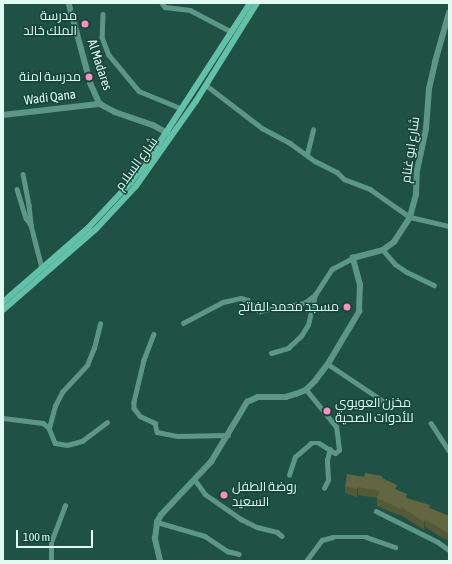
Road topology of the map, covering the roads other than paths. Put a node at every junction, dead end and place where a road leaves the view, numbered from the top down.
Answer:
1 (69, 3) edge
2 (162, 3) edge
3 (250, 3) edge
4 (257, 3) edge
5 (449, 13) edge
6 (102, 14) dead end
7 (232, 32) junction
8 (206, 85) junction
9 (100, 104) junction
10 (180, 108) junction
11 (3, 115) edge
12 (313, 130) dead end
13 (168, 133) junction
14 (307, 154) junction
15 (23, 174) dead end
16 (17, 189) dead end
17 (410, 217) junction
18 (31, 224) junction
19 (449, 226) edge
20 (383, 250) junction
21 (353, 258) junction
22 (42, 268) junction
23 (434, 285) dead end
24 (315, 296) junction
25 (3, 302) edge
26 (3, 310) edge
27 (183, 323) dead end
28 (100, 324) dead end
29 (154, 334) dead end
30 (271, 353) dead end
31 (328, 364) junction
32 (306, 390) junction
33 (382, 401) dead end
34 (3, 418) edge
35 (107, 422) dead end
36 (431, 423) dead end
37 (49, 428) junction
38 (228, 434) junction
39 (330, 449) junction
40 (449, 451) edge
41 (289, 475) dead end
42 (195, 480) junction
43 (324, 488) dead end
44 (65, 506) dead end
45 (376, 511) dead end
46 (157, 522) junction
47 (282, 536) dead end
48 (395, 547) dead end
49 (449, 550) edge
50 (239, 554) dead end
51 (51, 561) edge
52 (160, 561) edge
53 (306, 561) edge

1 - 9 street, Al Madares
2 - 7 street
3 - 7 main road, شارع السلام
4 - 8 main road, شارع السلام
5 - 17 street, شارع ابو غنام
6 - 10 street
7 - 10 main road, شارع السلام
8 - 13 main road, شارع السلام
8 - 14 street
9 - 11 street, Wadi Qana
9 - 13 street, Al Madares
10 - 13 main road, شارع السلام
12 - 14 street
13 - 22 main road, شارع السلام
13 - 26 main road, شارع السلام
14 - 17 street
15 - 18 street
16 - 18 street
17 - 19 street
17 - 20 street, شارع ابو غنام
18 - 22 street
20 - 21 street, شارع ابو غنام
20 - 23 street
21 - 24 street
21 - 31 street
22 - 25 main road, شارع السلام
24 - 27 street
24 - 30 street
28 - 37 street
29 - 38 street
31 - 32 street
31 - 33 street
32 - 38 street
32 - 39 street
34 - 37 street
35 - 37 street
36 - 40 street
38 - 42 street
39 - 41 street
39 - 43 street
42 - 46 street
42 - 47 street
44 - 51 street
45 - 49 street
46 - 50 street
46 - 52 street
48 - 53 street

